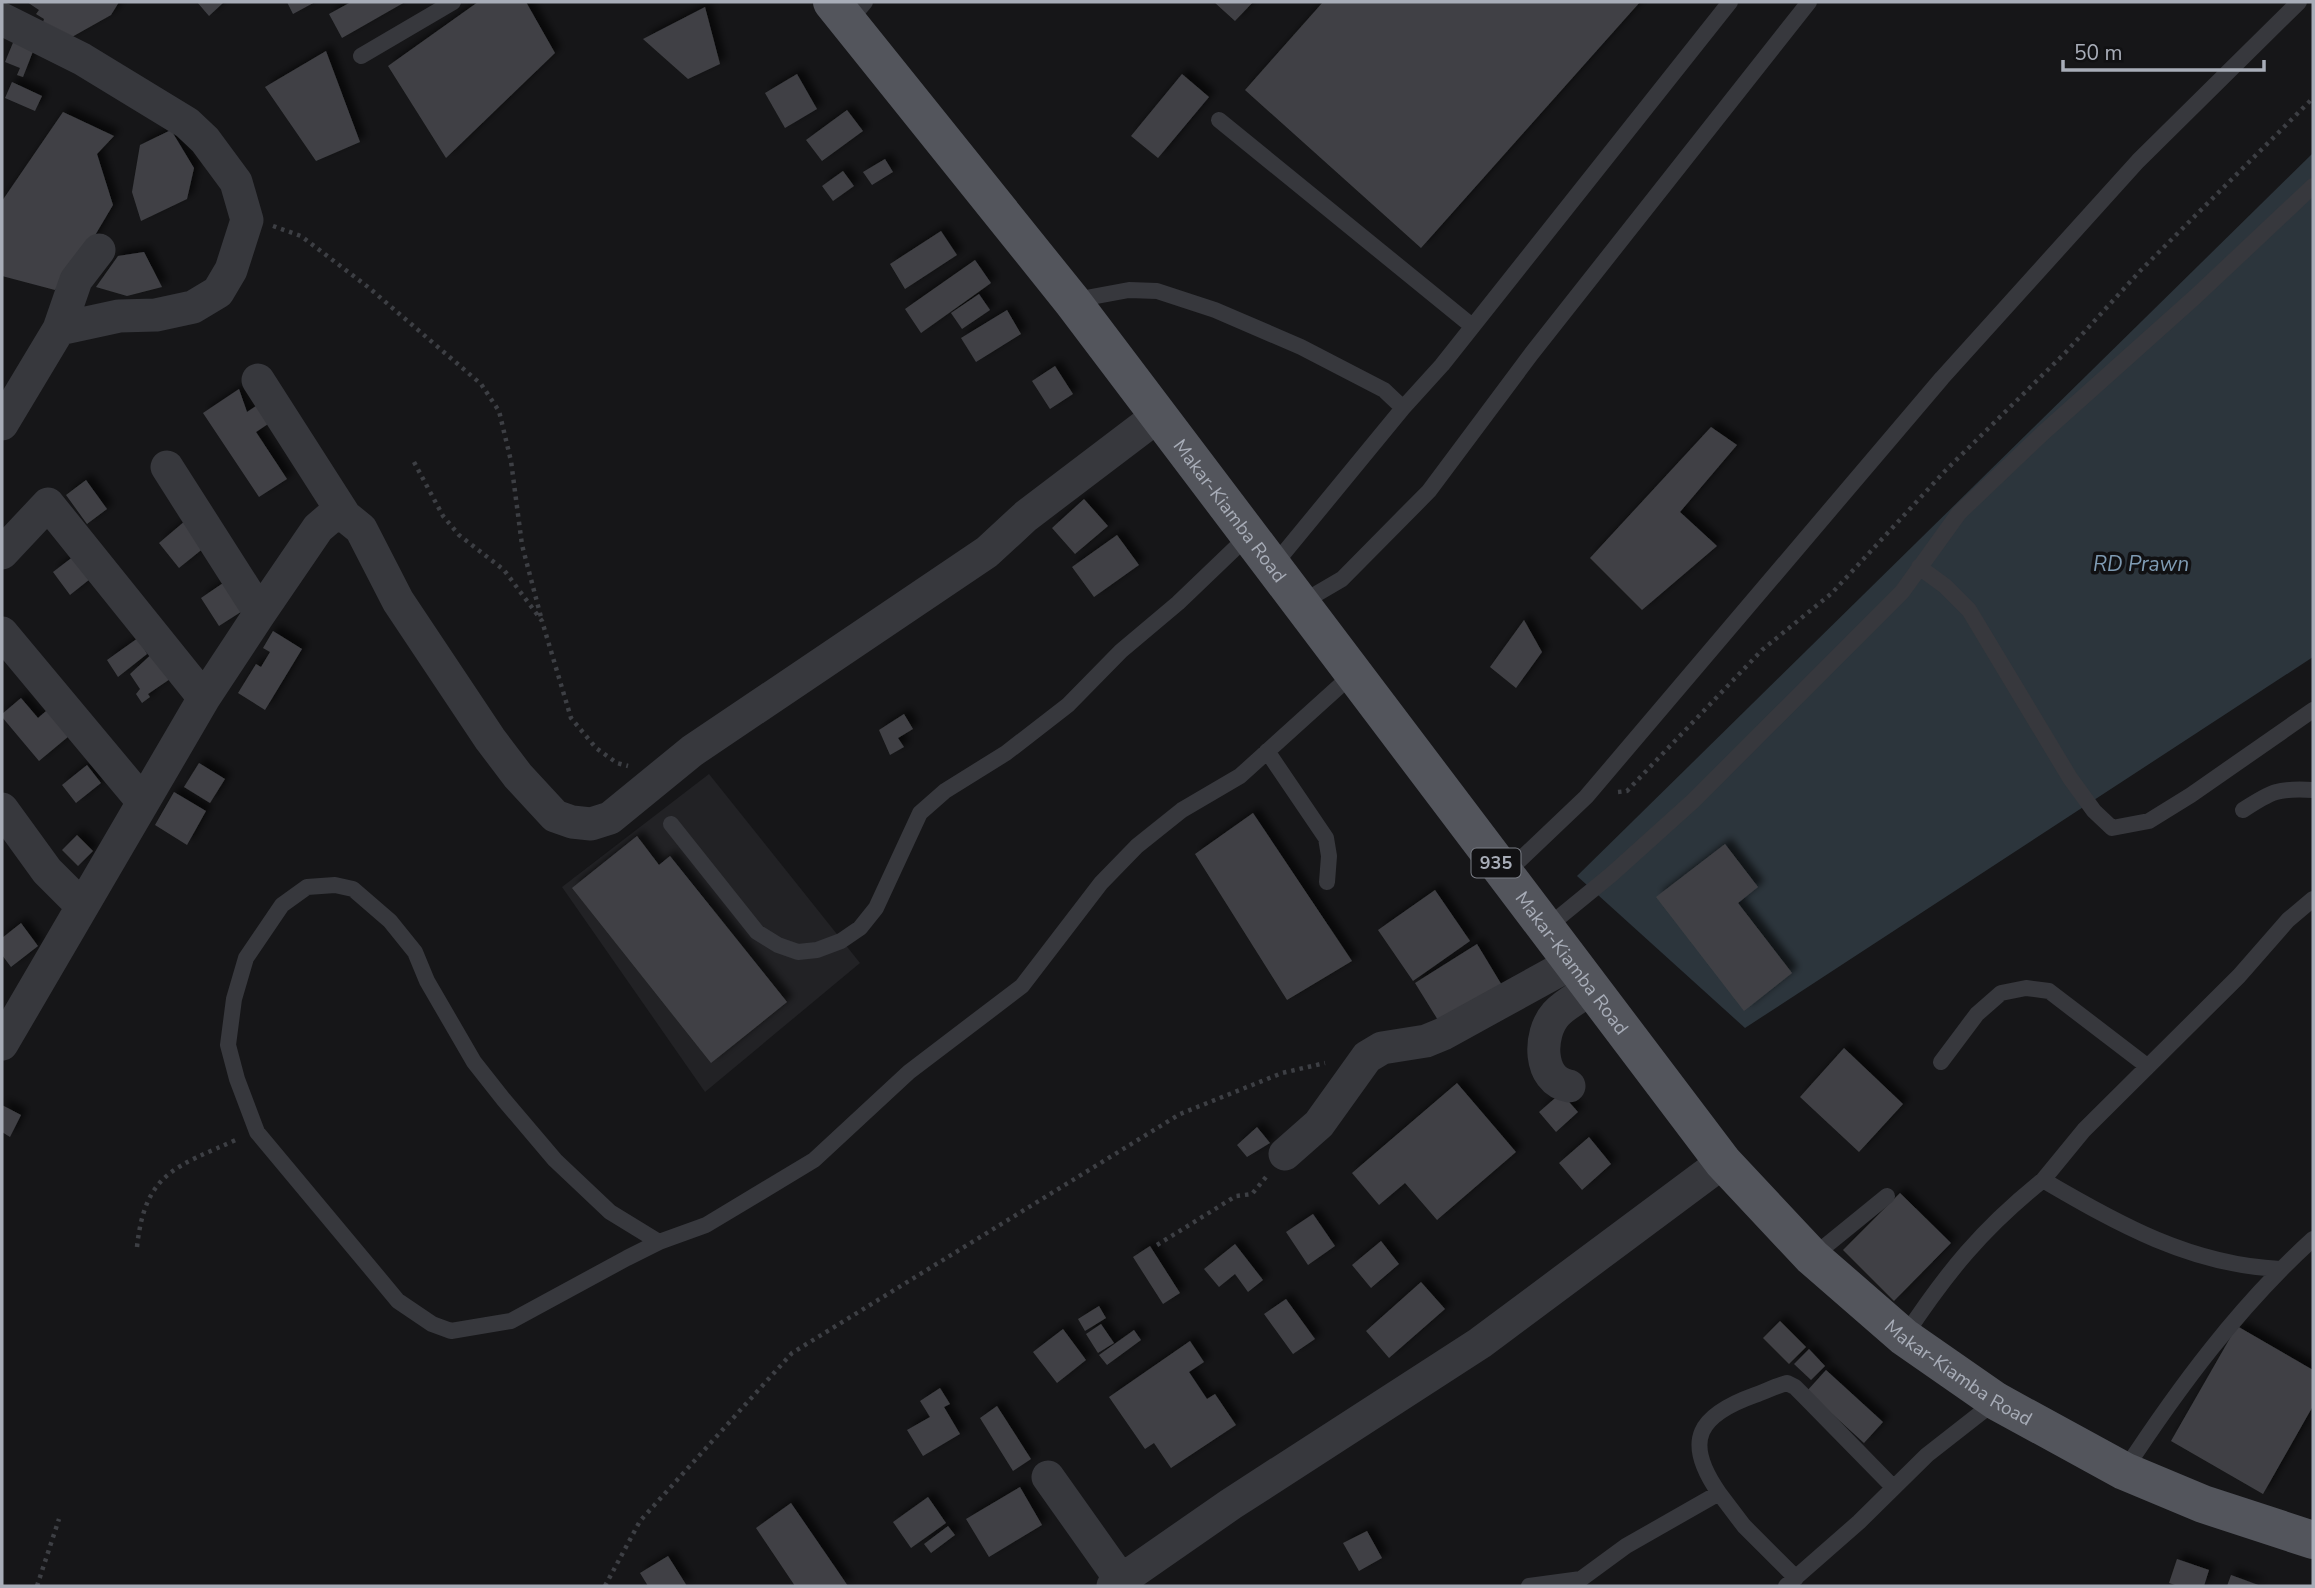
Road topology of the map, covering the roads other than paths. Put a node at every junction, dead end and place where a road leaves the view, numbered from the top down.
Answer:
1 (453, 2) edge
2 (1730, 2) edge
3 (1809, 2) edge
4 (2299, 2) edge
5 (848, 8) edge
6 (2, 19) edge
7 (361, 56) dead end
8 (1219, 120) dead end
9 (2313, 187) edge
10 (99, 250) dead end
11 (1072, 301) junction
12 (1472, 326) junction
13 (59, 329) junction
14 (258, 380) dead end
15 (1403, 408) junction
16 (1159, 415) junction
17 (2, 424) edge
18 (167, 467) dead end
19 (345, 516) junction
20 (1250, 534) junction
21 (2, 553) edge
22 (1274, 565) junction
23 (1919, 567) junction
24 (1301, 603) junction
25 (260, 613) junction
26 (2, 633) edge
27 (1354, 673) junction
28 (204, 698) junction
29 (2313, 710) edge
30 (1267, 751) junction
31 (2313, 790) edge
32 (143, 802) junction
33 (2, 809) edge
34 (2243, 810) dead end
35 (671, 824) dead end
36 (1505, 874) junction
37 (1327, 882) dead end
38 (2313, 899) edge
39 (82, 906) junction
40 (1546, 928) junction
41 (1582, 976) junction
42 (2, 1044) edge
43 (1941, 1062) dead end
44 (2147, 1066) junction
45 (1569, 1086) dead end
46 (1285, 1154) road end
47 (1723, 1162) junction
48 (2043, 1180) junction
49 (1887, 1196) dead end
50 (2313, 1239) edge
51 (659, 1242) junction
52 (1812, 1256) junction
53 (2280, 1269) junction
54 (1904, 1337) junction
55 (1996, 1401) junction
56 (2124, 1471) junction
57 (1048, 1477) dead end
58 (1893, 1487) junction
59 (1719, 1493) junction
60 (2313, 1540) edge
61 (1791, 1582) edge
62 (1117, 1583) edge
63 (1530, 1586) edge

1 - 7 lane
2 - 12 lane
3 - 24 lane
4 - 36 lane
5 - 11 main road, Makar-Kiamba Road / 935
6 - 13 street
8 - 12 lane
9 - 23 lane
10 - 13 street
11 - 15 lane
11 - 16 main road, Makar-Kiamba Road / 935
12 - 15 lane
13 - 17 street
14 - 19 street
15 - 22 lane
16 - 19 street
16 - 20 main road, Makar-Kiamba Road / 935
18 - 25 street
19 - 25 street
20 - 22 main road, Makar-Kiamba Road / 935
20 - 35 lane
21 - 28 street
22 - 24 main road, Makar-Kiamba Road / 935
23 - 29 lane
23 - 40 lane
24 - 27 main road, Makar-Kiamba Road / 935
25 - 28 street
26 - 32 street
27 - 30 lane
27 - 36 main road, Makar-Kiamba Road / 935
28 - 32 street
30 - 37 lane
30 - 51 lane
31 - 34 lane
32 - 39 street
33 - 39 street
36 - 40 main road, Makar-Kiamba Road / 935
38 - 44 lane
39 - 42 street
40 - 41 main road, Makar-Kiamba Road / 935
41 - 45 street
41 - 46 street
41 - 47 main road, Makar-Kiamba Road / 935
43 - 44 lane
44 - 48 lane
47 - 52 main road, Makar-Kiamba Road / 935
47 - 62 street
48 - 53 lane
48 - 54 lane
49 - 52 lane
50 - 53 lane
51 - 51 lane
52 - 54 main road, Makar-Kiamba Road / 935
53 - 56 lane
54 - 55 main road, Makar-Kiamba Road / 935
55 - 56 main road, Makar-Kiamba Road / 935
55 - 58 lane
56 - 60 main road, Makar-Kiamba Road / 935
57 - 62 street
58 - 59 lane
58 - 61 lane
59 - 61 lane
59 - 63 lane

